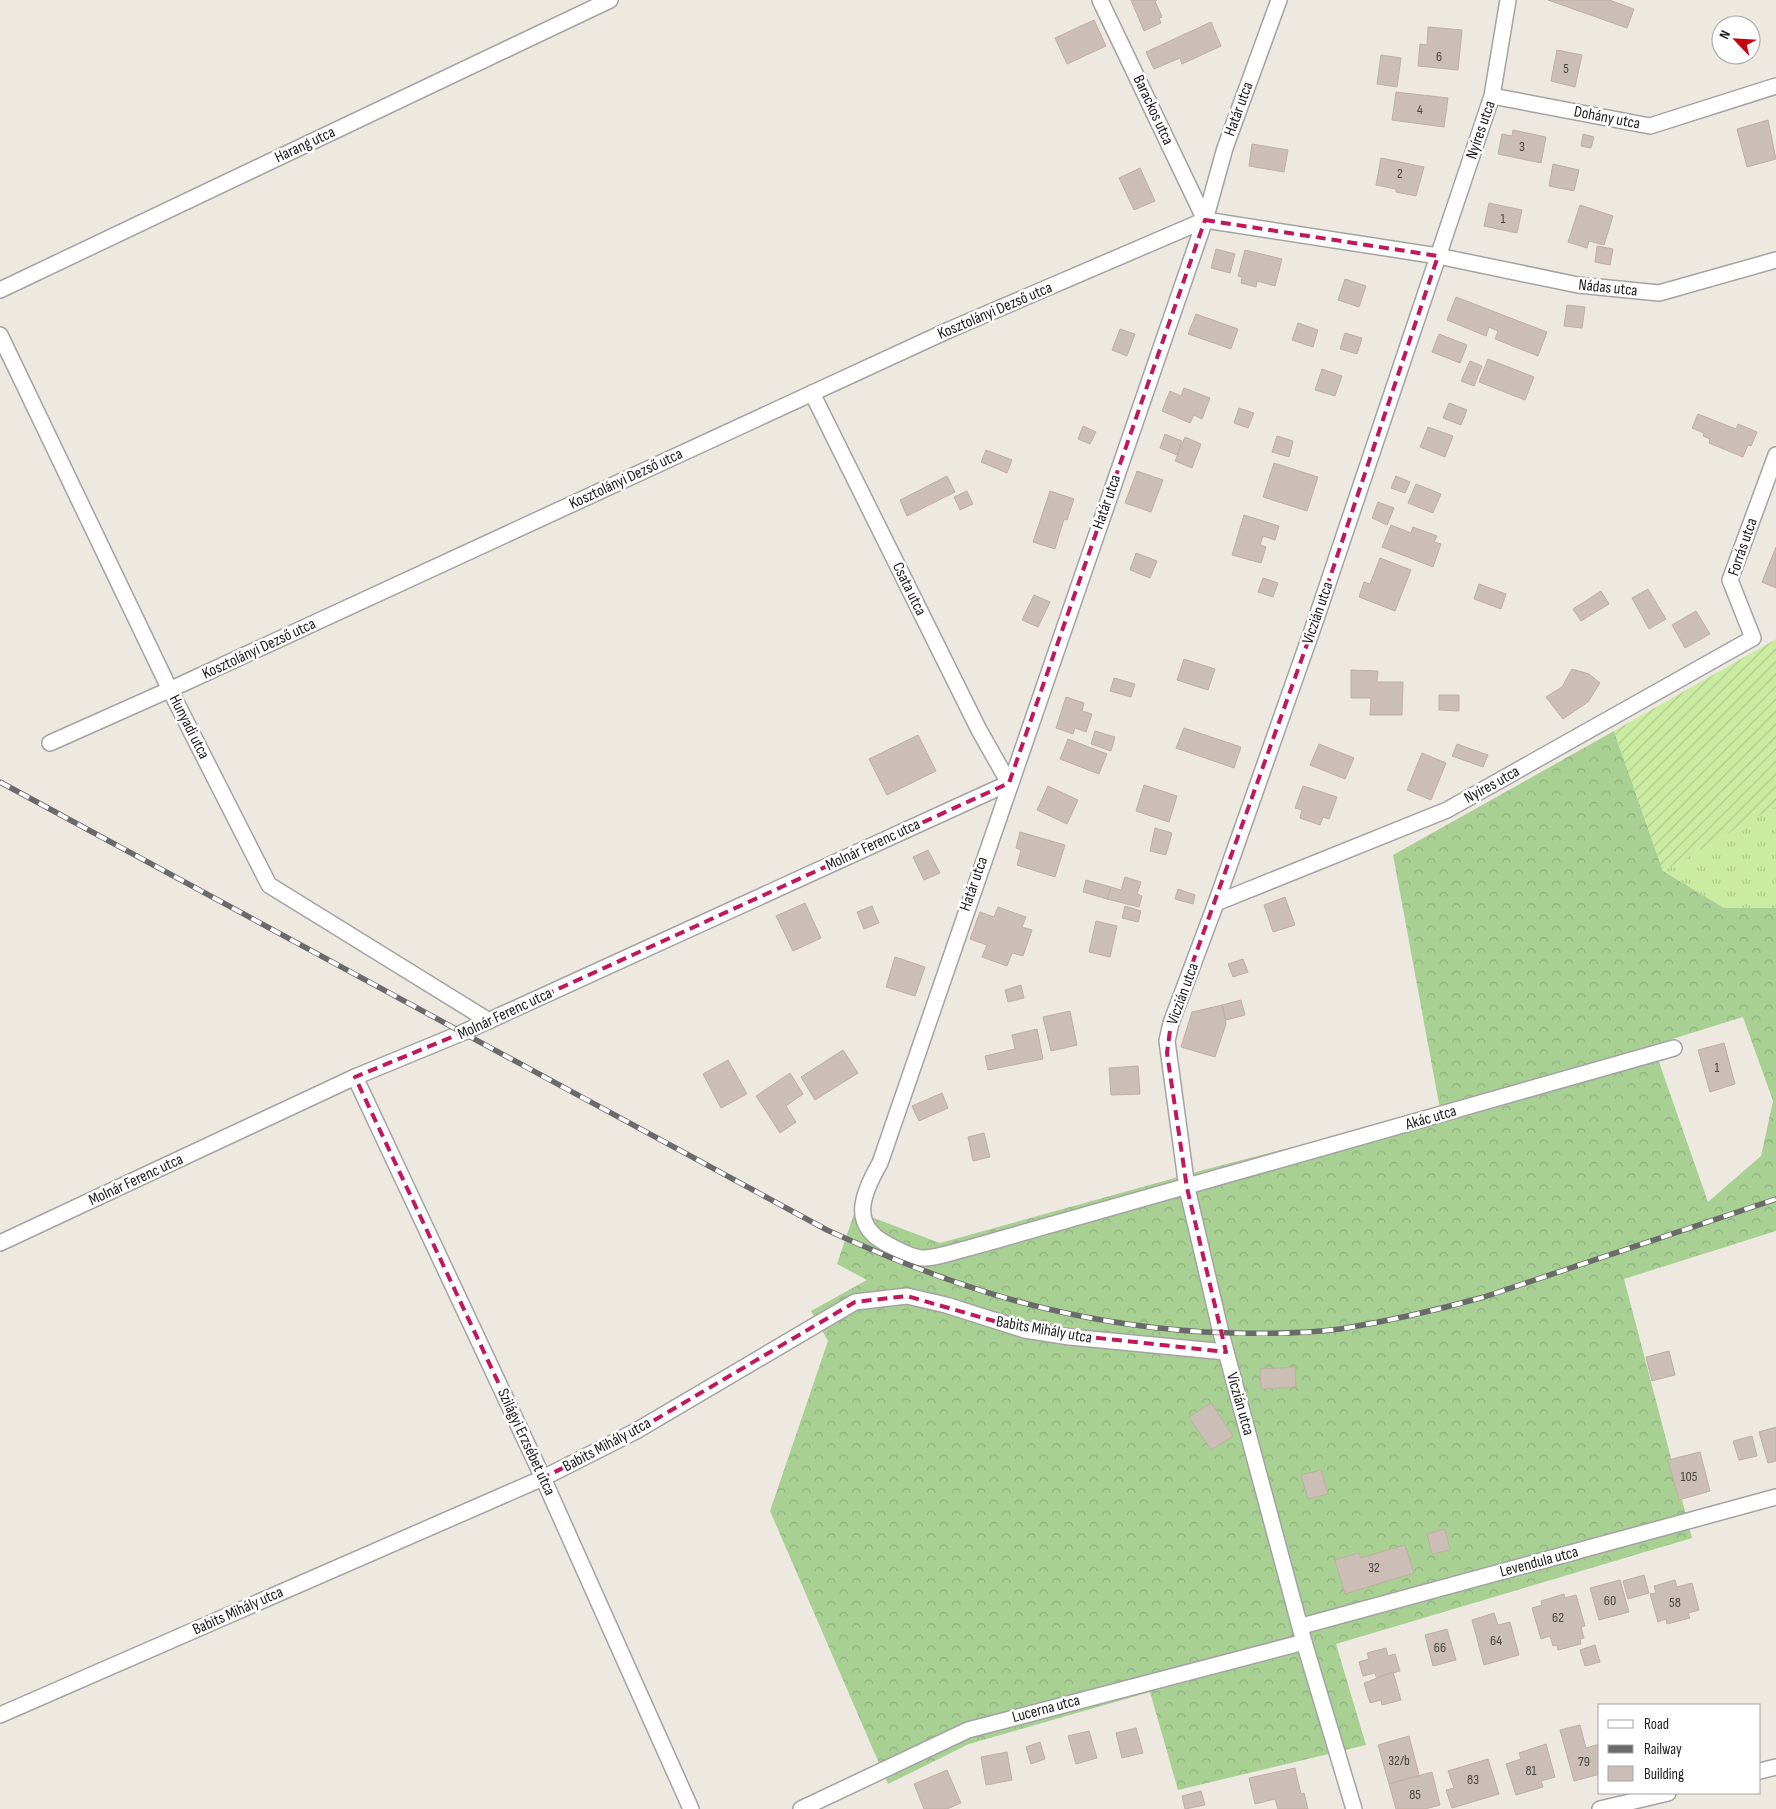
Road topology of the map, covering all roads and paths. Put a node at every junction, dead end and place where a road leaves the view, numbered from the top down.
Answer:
1 (610, 0) edge
2 (1100, 0) edge
3 (1279, 0) edge
4 (1508, 0) edge
5 (1776, 86) edge
6 (1492, 96) junction
7 (1205, 220) junction
8 (1438, 256) junction
9 (1776, 260) edge
10 (0, 290) edge
11 (0, 335) edge
12 (812, 393) junction
13 (1776, 455) edge
14 (1753, 638) joint
15 (170, 690) junction
16 (50, 743) dead end
17 (1009, 783) junction
18 (1216, 903) junction
19 (489, 1021) junction
20 (1674, 1048) dead end
21 (355, 1077) junction
22 (1188, 1188) junction
23 (0, 1243) edge
24 (1226, 1352) junction
25 (543, 1478) junction
26 (1776, 1497) edge
27 (1302, 1626) junction
28 (1304, 1642) junction
29 (0, 1715) edge
30 (1776, 1767) edge
31 (1761, 1771) edge
32 (1664, 1794) edge
33 (691, 1809) edge
34 (801, 1809) edge
35 (1354, 1809) edge
36 (1600, 1809) edge

1 - 10 street, Harang utca
2 - 7 street, Barackos utca
3 - 7 street, Határ utca
4 - 6 street, Nyíres utca
5 - 6 street, Dohány utca
6 - 8 street, Nyíres utca
7 - 8 street
7 - 12 street, Kosztolányi Dezső utca
7 - 17 street, Határ utca
8 - 9 street, Nádas utca
8 - 18 street, Viczián utca
11 - 15 street, Hunyadi utca
12 - 15 street, Kosztolányi Dezső utca
12 - 17 street, Csata utca
13 - 14 street, Forrás utca
14 - 18 street, Nyíres utca
15 - 16 street, Kosztolányi Dezső utca
15 - 19 street, Hunyadi utca
17 - 19 street, Molnár Ferenc utca
17 - 22 street, Határ utca
18 - 22 street, Viczián utca
19 - 21 street, Molnár Ferenc utca
20 - 22 street, Akác utca
21 - 23 street, Molnár Ferenc utca
21 - 25 street, Szilágyi Erzsébet utca
22 - 24 street, Viczián utca
24 - 25 street, Babits Mihály utca
24 - 27 street, Viczián utca
25 - 29 street, Babits Mihály utca
25 - 33 street, Szilágyi Erzsébet utca
26 - 27 street, Levendula utca
27 - 28 street, Viczián utca
28 - 34 street, Lucerna utca
28 - 35 street, Viczián utca
30 - 31 street
32 - 36 street

